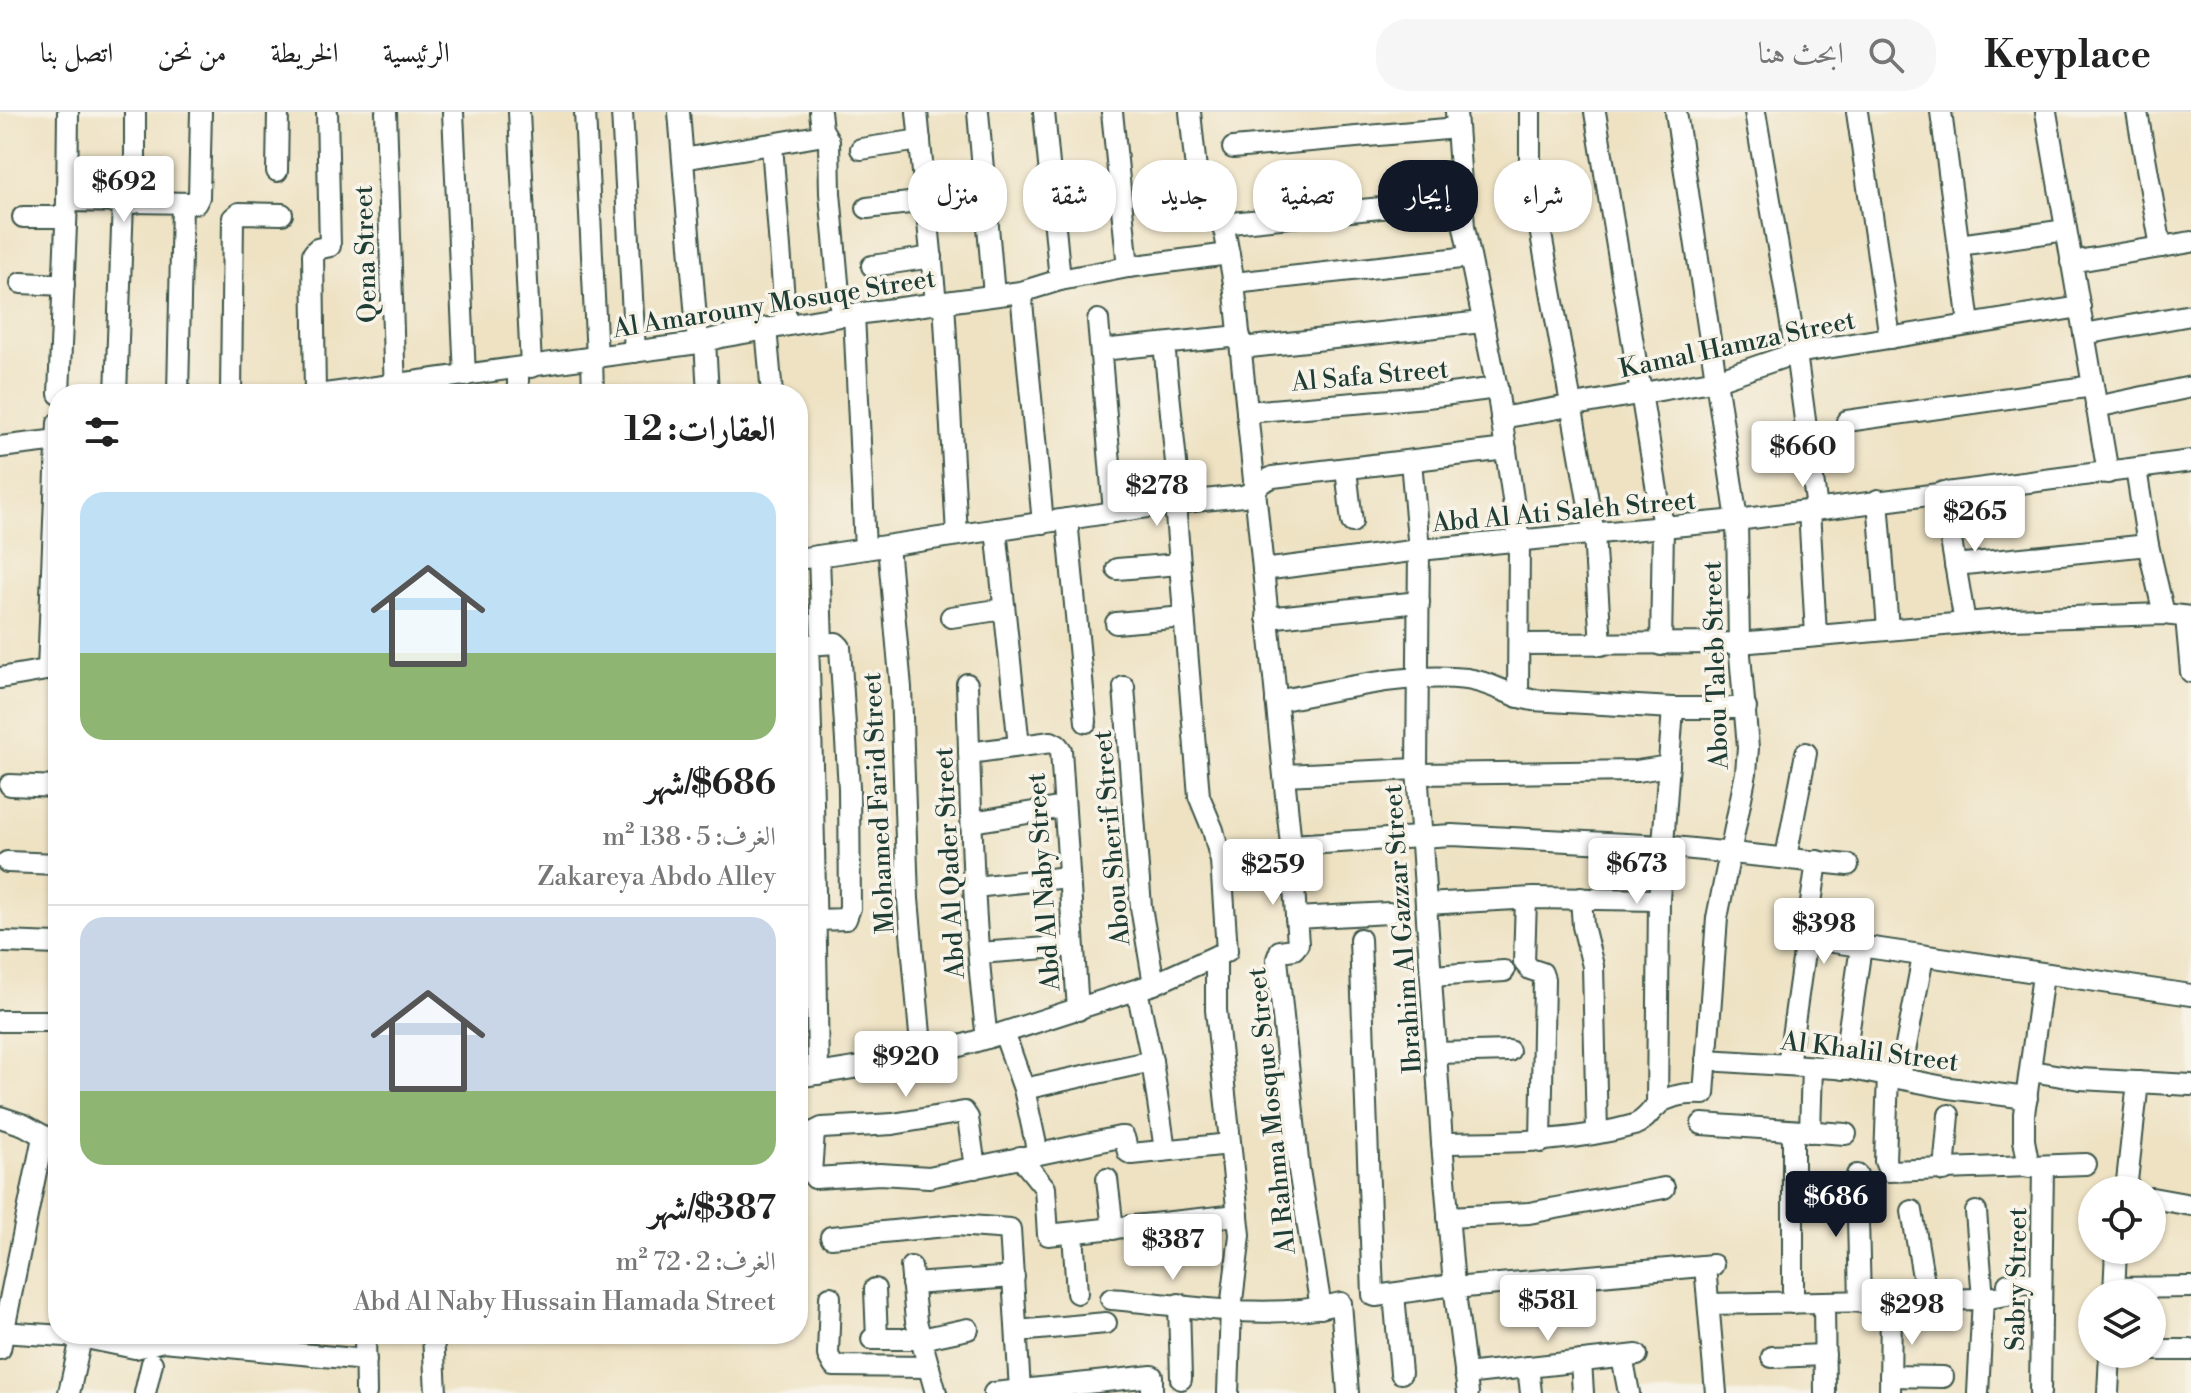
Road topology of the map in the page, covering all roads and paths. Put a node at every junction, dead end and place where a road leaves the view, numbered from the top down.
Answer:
1 (68, 112) edge
2 (135, 112) edge
3 (201, 112) edge
4 (278, 112) edge
5 (327, 112) edge
6 (386, 112) edge
7 (453, 112) edge
8 (519, 112) edge
9 (585, 112) edge
10 (622, 112) edge
11 (679, 112) edge
12 (820, 112) edge
13 (917, 112) edge
14 (978, 112) edge
15 (1044, 112) edge
16 (1112, 112) edge
17 (1190, 112) edge
18 (1530, 112) edge
19 (1595, 112) edge
20 (1676, 112) edge
21 (1755, 112) edge
22 (1857, 112) edge
23 (1941, 112) edge
24 (2046, 112) edge
25 (2137, 112) edge
26 (1456, 120) edge
27 (824, 135) junction
28 (920, 140) junction
29 (772, 145) junction
30 (1233, 148) dead end
31 (861, 149) dead end
32 (683, 159) junction
33 (922, 160) edge
34 (1195, 160) edge
35 (1458, 160) edge
36 (277, 171) dead end
37 (129, 202) junction
38 (908, 203) edge
39 (182, 204) junction
40 (867, 208) dead end
41 (1378, 208) edge
42 (67, 209) junction
43 (282, 214) dead end
44 (23, 217) dead end
45 (1237, 222) edge
46 (2066, 230) junction
47 (929, 232) edge
48 (1225, 232) edge
49 (1466, 232) edge
50 (2191, 242) edge
51 (1959, 245) junction
52 (2161, 247) junction
53 (1229, 254) junction
54 (932, 257) junction
55 (1470, 257) junction
56 (2071, 262) junction
57 (872, 266) dead end
58 (1128, 267) junction
59 (1060, 280) junction
60 (21, 283) dead end
61 (1234, 283) junction
62 (64, 285) junction
63 (1021, 292) junction
64 (994, 295) junction
65 (940, 303) junction
66 (2080, 307) junction
67 (848, 315) junction
68 (2191, 315) edge
69 (1098, 320) dead end
70 (1482, 322) junction
71 (1969, 324) junction
72 (776, 326) junction
73 (2084, 334) junction
74 (1890, 338) junction
75 (701, 342) junction
76 (1240, 342) junction
77 (1164, 344) junction
78 (1101, 350) junction
79 (635, 352) junction
80 (1796, 353) junction
81 (595, 358) junction
82 (524, 368) junction
83 (1717, 380) junction
84 (457, 382) edge
85 (59, 384) edge
86 (117, 384) edge
87 (178, 384) edge
88 (231, 384) edge
89 (326, 384) edge
90 (395, 384) edge
91 (520, 384) edge
92 (594, 384) edge
93 (707, 384) edge
94 (773, 384) edge
95 (2191, 387) edge
96 (1497, 388) junction
97 (1642, 394) junction
98 (2094, 396) junction
99 (1571, 405) junction
100 (1247, 412) junction
101 (1501, 418) junction
102 (1847, 421) dead end
103 (48, 441) edge
104 (0, 447) edge
105 (1506, 449) junction
106 (1411, 461) junction
107 (2191, 461) edge
108 (1346, 469) junction
109 (2136, 469) junction
110 (2108, 473) junction
111 (1254, 491) junction
112 (1943, 492) junction
113 (1878, 500) junction
114 (1177, 503) junction
115 (1813, 510) junction
116 (1114, 512) junction
117 (1067, 519) junction
118 (1737, 520) junction
119 (1352, 522) dead end
120 (1043, 523) junction
121 (1663, 527) junction
122 (996, 529) junction
123 (1594, 534) junction
124 (957, 535) junction
125 (1519, 541) junction
126 (2148, 545) junction
127 (888, 546) junction
128 (865, 549) junction
129 (1419, 550) junction
130 (808, 557) edge
131 (1180, 564) junction
132 (1955, 565) junction
133 (1117, 569) dead end
134 (1263, 570) junction
135 (1419, 602) junction
136 (1004, 609) junction
137 (2164, 614) junction
138 (951, 617) dead end
139 (1184, 617) junction
140 (2189, 617) edge
141 (1267, 618) junction
142 (1116, 623) dead end
143 (1965, 623) junction
144 (1888, 629) junction
145 (1816, 635) junction
146 (822, 643) junction
147 (1739, 643) junction
148 (1519, 644) junction
149 (1601, 645) junction
150 (1661, 645) junction
151 (48, 670) edge
152 (2191, 672) edge
153 (1418, 677) junction
154 (0, 678) edge
155 (967, 684) dead end
156 (1124, 687) dead end
157 (1518, 697) junction
158 (1276, 701) junction
159 (1673, 708) junction
160 (1746, 708) junction
161 (1086, 722) dead end
162 (1019, 746) junction
163 (969, 753) junction
164 (1806, 753) dead end
165 (1669, 766) junction
166 (1417, 771) junction
167 (1284, 775) junction
168 (10, 785) dead end
169 (48, 787) edge
170 (1064, 807) junction
171 (972, 822) junction
172 (1421, 836) junction
173 (1291, 845) junction
174 (1664, 846) junction
175 (1731, 851) junction
176 (1786, 857) junction
177 (1817, 861) junction
178 (7, 862) dead end
179 (48, 864) edge
180 (1848, 865) dead end
181 (1068, 877) junction
182 (975, 887) junction
183 (1581, 898) junction
184 (1526, 899) junction
185 (1659, 900) junction
186 (1426, 904) junction
187 (1389, 913) dead end
188 (1296, 918) junction
189 (816, 920) junction
190 (1806, 938) junction
191 (1360, 939) dead end
192 (3, 942) dead end
193 (48, 944) edge
194 (1073, 946) junction
195 (1861, 947) junction
196 (979, 953) junction
197 (1216, 956) junction
198 (1923, 957) junction
199 (1504, 971) dead end
200 (2043, 975) junction
201 (1432, 976) junction
202 (1145, 987) junction
203 (2191, 995) edge
204 (1078, 1010) junction
205 (0, 1021) edge
206 (48, 1021) edge
207 (996, 1035) junction
208 (1509, 1051) dead end
209 (1437, 1053) junction
210 (922, 1057) junction
211 (1706, 1060) junction
212 (1152, 1061) junction
213 (1788, 1065) junction
214 (1812, 1067) junction
215 (1843, 1069) junction
216 (2031, 1071) junction
217 (808, 1076) edge
218 (1894, 1076) junction
219 (2138, 1082) junction
220 (2191, 1085) edge
221 (1024, 1089) junction
222 (2027, 1098) junction
223 (1657, 1106) junction
224 (1949, 1115) dead end
225 (0, 1117) edge
226 (1702, 1124) dead end
227 (1597, 1132) junction
228 (1801, 1132) junction
229 (1846, 1134) dead end
230 (48, 1139) edge
231 (1541, 1142) junction
232 (1442, 1143) junction
233 (1230, 1144) junction
234 (48, 1148) edge
235 (1165, 1150) junction
236 (1029, 1156) junction
237 (2086, 1164) dead end
238 (2036, 1166) junction
239 (975, 1168) junction
240 (1944, 1171) junction
241 (1857, 1175) dead end
242 (2128, 1176) edge
243 (1107, 1179) dead end
244 (1664, 1188) dead end
245 (2166, 1201) edge
246 (2191, 1205) edge
247 (1912, 1211) dead end
248 (1976, 1212) dead end
249 (1238, 1215) junction
250 (1448, 1217) junction
251 (1113, 1229) junction
252 (1073, 1233) junction
253 (831, 1237) dead end
254 (1014, 1277) junction
255 (2041, 1283) junction
256 (1454, 1286) junction
257 (2191, 1287) edge
258 (2166, 1288) edge
259 (875, 1289) dead end
260 (1077, 1293) dead end
261 (1394, 1294) junction
262 (830, 1297) dead end
263 (1111, 1299) dead end
264 (1983, 1299) junction
265 (1891, 1301) junction
266 (1927, 1301) junction
267 (1824, 1302) junction
268 (1860, 1302) junction
269 (1793, 1303) junction
270 (1179, 1304) junction
271 (1709, 1304) junction
272 (1321, 1308) junction
273 (1231, 1309) junction
274 (1106, 1323) dead end
275 (968, 1329) dead end
276 (1017, 1331) junction
277 (48, 1337) edge
278 (1, 1338) edge
279 (921, 1339) junction
280 (79, 1344) edge
281 (117, 1344) edge
282 (151, 1344) edge
283 (246, 1344) edge
284 (365, 1344) edge
285 (434, 1344) edge
286 (2166, 1350) edge
287 (2191, 1350) edge
288 (1825, 1355) junction
289 (1772, 1357) dead end
290 (366, 1360) junction
291 (1581, 1361) junction
292 (152, 1363) dead end
293 (929, 1367) junction
294 (1528, 1367) junction
295 (2109, 1368) edge
296 (1401, 1373) dead end
297 (1943, 1377) dead end
298 (1181, 1379) dead end
299 (1466, 1383) edge
300 (1890, 1384) edge
301 (1083, 1388) edge
302 (1020, 1390) junction
303 (69, 1393) edge
304 (145, 1393) edge
305 (366, 1393) edge
306 (436, 1393) edge
307 (936, 1393) edge
308 (994, 1393) edge
309 (1152, 1393) edge
310 (1228, 1393) edge
311 (1348, 1393) edge
312 (1531, 1393) edge
313 (1583, 1393) edge
314 (1629, 1393) edge
315 (1716, 1393) edge
316 (1825, 1393) edge
317 (1978, 1393) edge
318 (2040, 1393) edge
319 (2108, 1393) edge

1 - 42 street
2 - 37 street
3 - 39 street
4 - 36 street
5 - 89 street
6 - 90 street, Qena Street
7 - 84 street
8 - 82 street
9 - 81 street
10 - 79 street
11 - 32 street
12 - 27 street
13 - 28 street
14 - 64 street
15 - 59 street
16 - 58 street
17 - 34 street
18 - 99 street
19 - 97 street
20 - 83 street, Abou Taleb Street
21 - 80 street
22 - 74 street
23 - 51 street
24 - 46 street
25 - 52 street
26 - 30 street
26 - 35 street
27 - 29 street
27 - 67 street
28 - 31 street
28 - 33 street
29 - 32 street
29 - 72 street
32 - 75 street
37 - 39 street
37 - 42 street
37 - 86 street
38 - 40 street
39 - 87 street
41 - 45 street
42 - 44 street
42 - 62 street
43 - 88 street
46 - 51 street
46 - 56 street
47 - 54 street
48 - 53 street, Al Rahma Mosque Street
49 - 55 street
50 - 52 street
51 - 71 street
52 - 56 street
53 - 58 street, Al Amarouny Mosuqe Street
53 - 61 street, Al Rahma Mosque Street
54 - 57 street
54 - 65 street
55 - 61 street
55 - 70 street
56 - 66 street
58 - 59 street, Al Amarouny Mosuqe Street
59 - 63 street, Al Amarouny Mosuqe Street
60 - 62 street
61 - 76 street, Al Rahma Mosque Street
62 - 85 street
63 - 64 street, Al Amarouny Mosuqe Street
63 - 120 street
64 - 65 street, Al Amarouny Mosuqe Street
65 - 67 street, Al Amarouny Mosuqe Street
65 - 124 street
66 - 71 street, Kamal Hamza Street
66 - 73 street
67 - 72 street, Al Amarouny Mosuqe Street
67 - 128 street
68 - 73 street
69 - 78 street
70 - 76 street
70 - 96 street
71 - 74 street, Kamal Hamza Street
72 - 75 street, Al Amarouny Mosuqe Street
72 - 94 street
73 - 98 street
74 - 80 street, Kamal Hamza Street
75 - 79 street, Al Amarouny Mosuqe Street
75 - 93 street
76 - 77 street
76 - 100 street, Al Rahma Mosque Street
77 - 78 street
77 - 114 street
78 - 116 street
79 - 81 street, Al Amarouny Mosuqe Street
80 - 83 street, Kamal Hamza Street
80 - 115 street
81 - 82 street, Al Amarouny Mosuqe Street
81 - 92 street
82 - 84 street, Al Amarouny Mosuqe Street
82 - 91 street
83 - 97 street, Kamal Hamza Street
83 - 118 street, Abou Taleb Street
95 - 98 street
96 - 100 street, Al Safa Street
96 - 101 street
97 - 99 street, Kamal Hamza Street
97 - 121 street
98 - 102 street
98 - 110 street
99 - 101 street, Kamal Hamza Street
99 - 123 street
100 - 111 street, Al Rahma Mosque Street
101 - 105 street
103 - 104 street
105 - 106 street
105 - 125 street
106 - 108 street
106 - 129 street, Ibrahim Al Gazzar Street
107 - 109 street, Abd Al Ati Saleh Street
108 - 111 street
108 - 119 street
109 - 110 street, Abd Al Ati Saleh Street
109 - 126 street
110 - 112 street, Abd Al Ati Saleh Street
111 - 114 street
111 - 134 street, Al Rahma Mosque Street
112 - 113 street, Abd Al Ati Saleh Street
112 - 132 street
113 - 115 street, Abd Al Ati Saleh Street
113 - 144 street
114 - 116 street
114 - 131 street
115 - 118 street, Abd Al Ati Saleh Street
115 - 145 street
116 - 117 street
117 - 120 street
117 - 161 street
118 - 121 street, Abd Al Ati Saleh Street
118 - 147 street, Abou Taleb Street
120 - 122 street
121 - 123 street, Abd Al Ati Saleh Street
121 - 150 street
122 - 124 street
122 - 136 street
123 - 125 street, Abd Al Ati Saleh Street
123 - 149 street
124 - 127 street
125 - 129 street, Abd Al Ati Saleh Street
125 - 148 street
126 - 132 street
126 - 137 street
127 - 128 street
127 - 210 street, Mohamed Farid Street
128 - 130 street
129 - 134 street, Abd Al Ati Saleh Street
129 - 135 street, Ibrahim Al Gazzar Street
130 - 146 street
131 - 133 street
131 - 139 street
132 - 143 street
134 - 141 street, Al Rahma Mosque Street
135 - 141 street
135 - 153 street, Ibrahim Al Gazzar Street
136 - 138 street
136 - 162 street
137 - 140 street
137 - 143 street
139 - 142 street
139 - 197 street
140 - 152 street
141 - 158 street, Al Rahma Mosque Street
143 - 144 street
144 - 145 street
145 - 147 street
146 - 189 street
146 - 189 street
147 - 150 street
147 - 160 street, Abou Taleb Street
148 - 149 street
148 - 157 street
149 - 150 street
151 - 154 street
153 - 157 street
153 - 158 street
153 - 166 street, Ibrahim Al Gazzar Street
155 - 163 street, Abd Al Qader Street
156 - 202 street, Abou Sherif Street
157 - 159 street
158 - 167 street, Al Rahma Mosque Street
159 - 160 street
159 - 165 street
160 - 175 street, Abou Taleb Street
162 - 163 street, Abd Al Naby Street
162 - 170 street, Abd Al Naby Street
163 - 171 street, Abd Al Qader Street
164 - 176 street
165 - 166 street
165 - 174 street
166 - 167 street
166 - 172 street, Ibrahim Al Gazzar Street
167 - 173 street, Al Rahma Mosque Street
168 - 169 street
170 - 171 street
170 - 181 street, Abd Al Naby Street
171 - 182 street, Abd Al Qader Street
172 - 173 street
172 - 174 street
172 - 186 street, Ibrahim Al Gazzar Street
173 - 188 street, Al Rahma Mosque Street
174 - 175 street
174 - 185 street
175 - 176 street
175 - 211 street, Abou Taleb Street
176 - 177 street
177 - 180 street
177 - 190 street
178 - 179 street
181 - 182 street
181 - 194 street, Abd Al Naby Street
182 - 196 street, Abd Al Qader Street
183 - 184 street
183 - 185 street
183 - 227 street
184 - 186 street
184 - 231 street
185 - 223 street
186 - 201 street, Ibrahim Al Gazzar Street
187 - 188 street
188 - 272 street, Al Rahma Mosque Street
189 - 217 street
190 - 195 street
190 - 213 street
191 - 261 street
192 - 193 street
194 - 196 street
194 - 204 street, Abd Al Naby Street
195 - 198 street
195 - 215 street
196 - 207 street, Abd Al Qader Street
197 - 202 street
197 - 233 street
198 - 200 street
198 - 218 street
199 - 201 street
200 - 203 street
200 - 216 street, Sabry Street
201 - 209 street, Ibrahim Al Gazzar Street
202 - 204 street
202 - 212 street, Abou Sherif Street
204 - 207 street
205 - 206 street
207 - 210 street
207 - 221 street, Abd Al Qader Street
208 - 209 street
209 - 232 street, Ibrahim Al Gazzar Street
210 - 217 street
211 - 213 street, Al Khalil Street
211 - 223 street, Abou Taleb Street
212 - 221 street
212 - 235 street, Abou Sherif Street
213 - 214 street, Al Khalil Street
214 - 215 street, Al Khalil Street
214 - 228 street
215 - 218 street, Al Khalil Street
216 - 219 street
216 - 222 street, Sabry Street
218 - 222 street, Al Khalil Street
218 - 240 street
219 - 220 street
219 - 242 street
221 - 236 street, Abd Al Qader Street
222 - 238 street, Sabry Street
223 - 227 street
224 - 240 street
225 - 230 street
226 - 228 street
227 - 231 street
228 - 229 street
228 - 269 street
231 - 232 street
232 - 250 street, Ibrahim Al Gazzar Street
233 - 235 street
233 - 249 street
234 - 278 street
235 - 236 street
236 - 239 street
236 - 252 street
237 - 238 street
238 - 240 street
238 - 255 street, Sabry Street
239 - 239 street
241 - 268 street
243 - 251 street
244 - 250 street
245 - 246 street
247 - 266 street
248 - 264 street
249 - 251 street
249 - 273 street
250 - 256 street, Ibrahim Al Gazzar Street
251 - 252 street
252 - 260 street
253 - 254 street
254 - 276 street
254 - 279 street
255 - 264 street
255 - 318 street, Sabry Street
256 - 261 street
256 - 271 street
256 - 299 street, Ibrahim Al Gazzar Street
257 - 258 street
259 - 279 street
261 - 296 street
262 - 293 street
263 - 270 street
264 - 266 street
264 - 317 street
265 - 266 street
265 - 268 street
265 - 300 street
267 - 268 street
267 - 269 street
267 - 288 street
269 - 271 street
270 - 273 street
270 - 298 street
271 - 315 street
272 - 273 street
272 - 311 street
273 - 310 street
274 - 276 street
275 - 279 street
276 - 302 street
277 - 278 street
279 - 293 street
280 - 303 street
281 - 282 street
283 - 290 street
284 - 290 street
285 - 306 street
286 - 287 street
288 - 289 street
288 - 316 street
290 - 305 street
291 - 294 street
291 - 313 street
291 - 314 street
292 - 304 street
293 - 307 street
294 - 299 street
294 - 312 street
295 - 319 street
297 - 300 street
301 - 302 street
301 - 309 street
302 - 308 street

